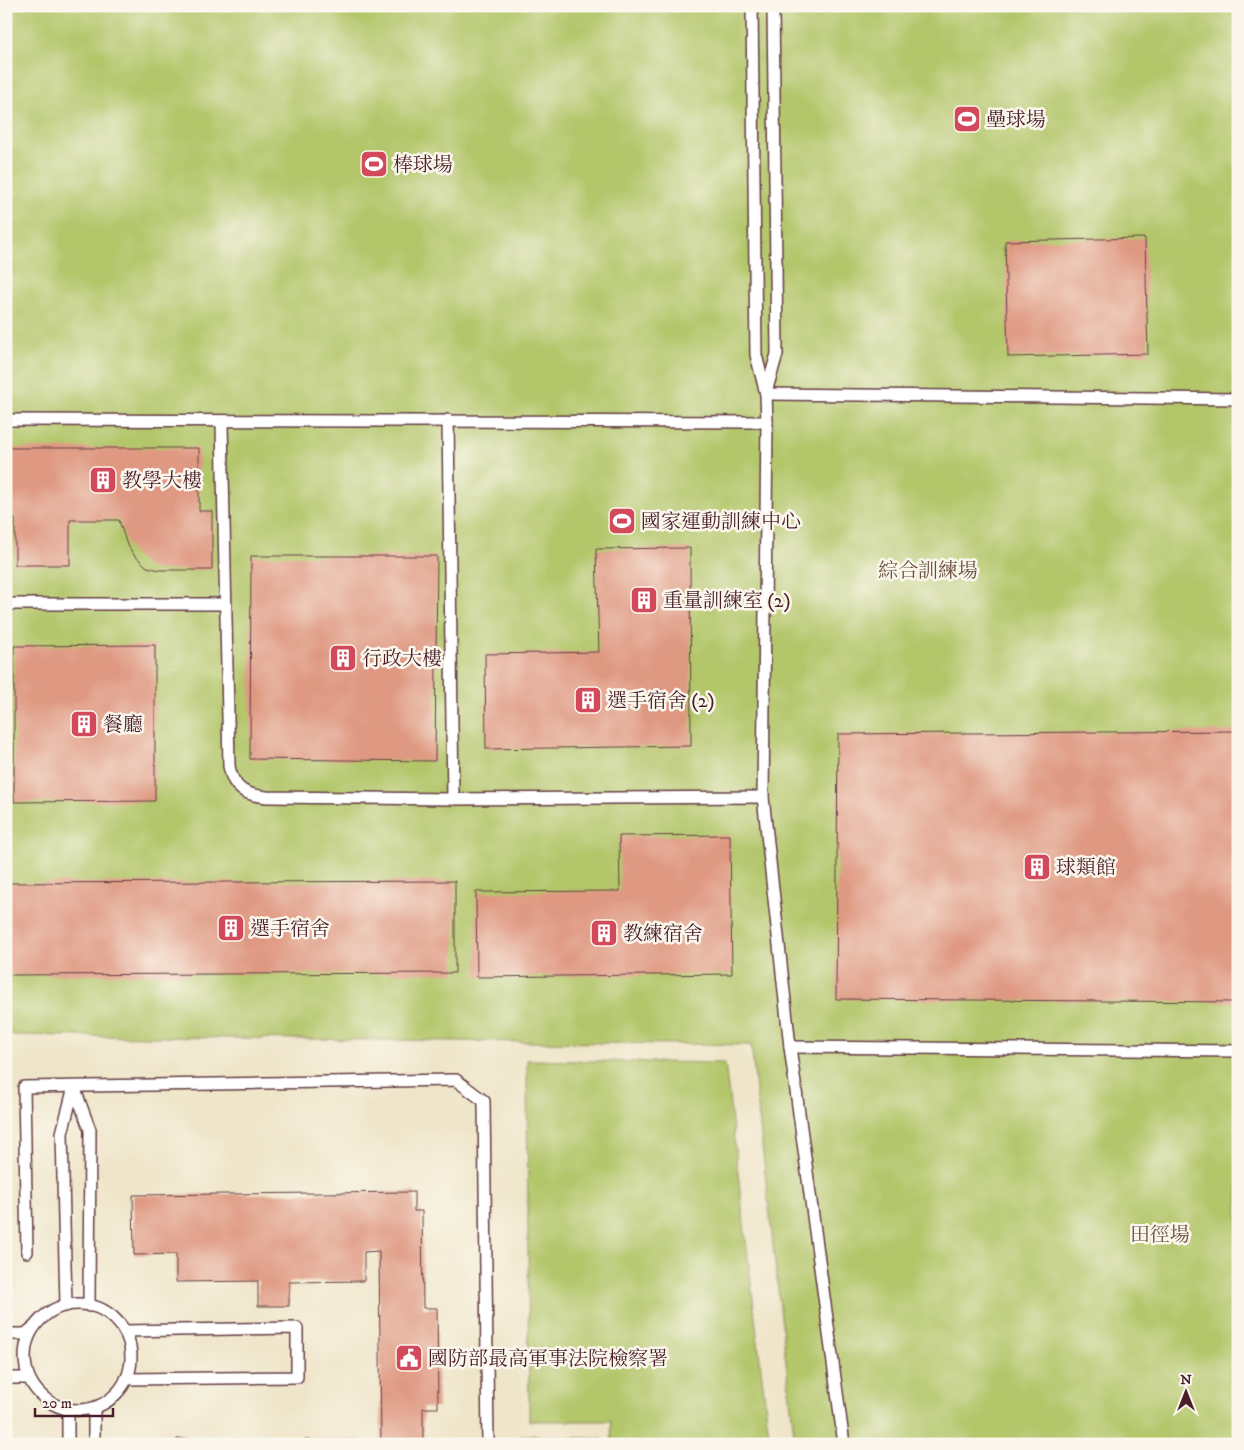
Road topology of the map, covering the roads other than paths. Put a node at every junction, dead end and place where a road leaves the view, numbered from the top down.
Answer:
1 (752, 6) edge
2 (773, 6) edge
3 (766, 394) junction
4 (1238, 399) edge
5 (6, 420) edge
6 (448, 420) junction
7 (768, 422) junction
8 (222, 423) junction
9 (6, 604) edge
10 (224, 604) junction
11 (764, 797) junction
12 (453, 799) junction
13 (790, 1047) junction
14 (1238, 1050) edge
15 (74, 1087) junction
16 (27, 1252) dead end
17 (66, 1306) junction
18 (89, 1306) junction
19 (37, 1324) junction
20 (124, 1331) junction
21 (6, 1334) edge
22 (6, 1378) edge
23 (28, 1378) junction
24 (126, 1378) junction
25 (94, 1408) junction
26 (68, 1410) junction
27 (68, 1444) edge
28 (94, 1444) edge
29 (488, 1444) edge
30 (844, 1444) edge

1 - 3 lane
2 - 3 lane
3 - 4 lane
3 - 7 lane
5 - 8 lane
6 - 7 lane
6 - 8 lane
6 - 12 lane
7 - 11 lane
8 - 10 lane
9 - 10 lane
10 - 12 lane
11 - 12 lane
11 - 13 lane
13 - 14 lane
13 - 30 lane
15 - 16 lane
15 - 17 lane
15 - 18 lane
15 - 29 lane
17 - 18 lane
17 - 19 lane
18 - 20 lane
19 - 21 lane
19 - 23 lane
20 - 24 lane
20 - 24 lane
22 - 23 lane
23 - 26 lane
24 - 25 lane
25 - 26 lane
25 - 28 lane
26 - 27 lane

